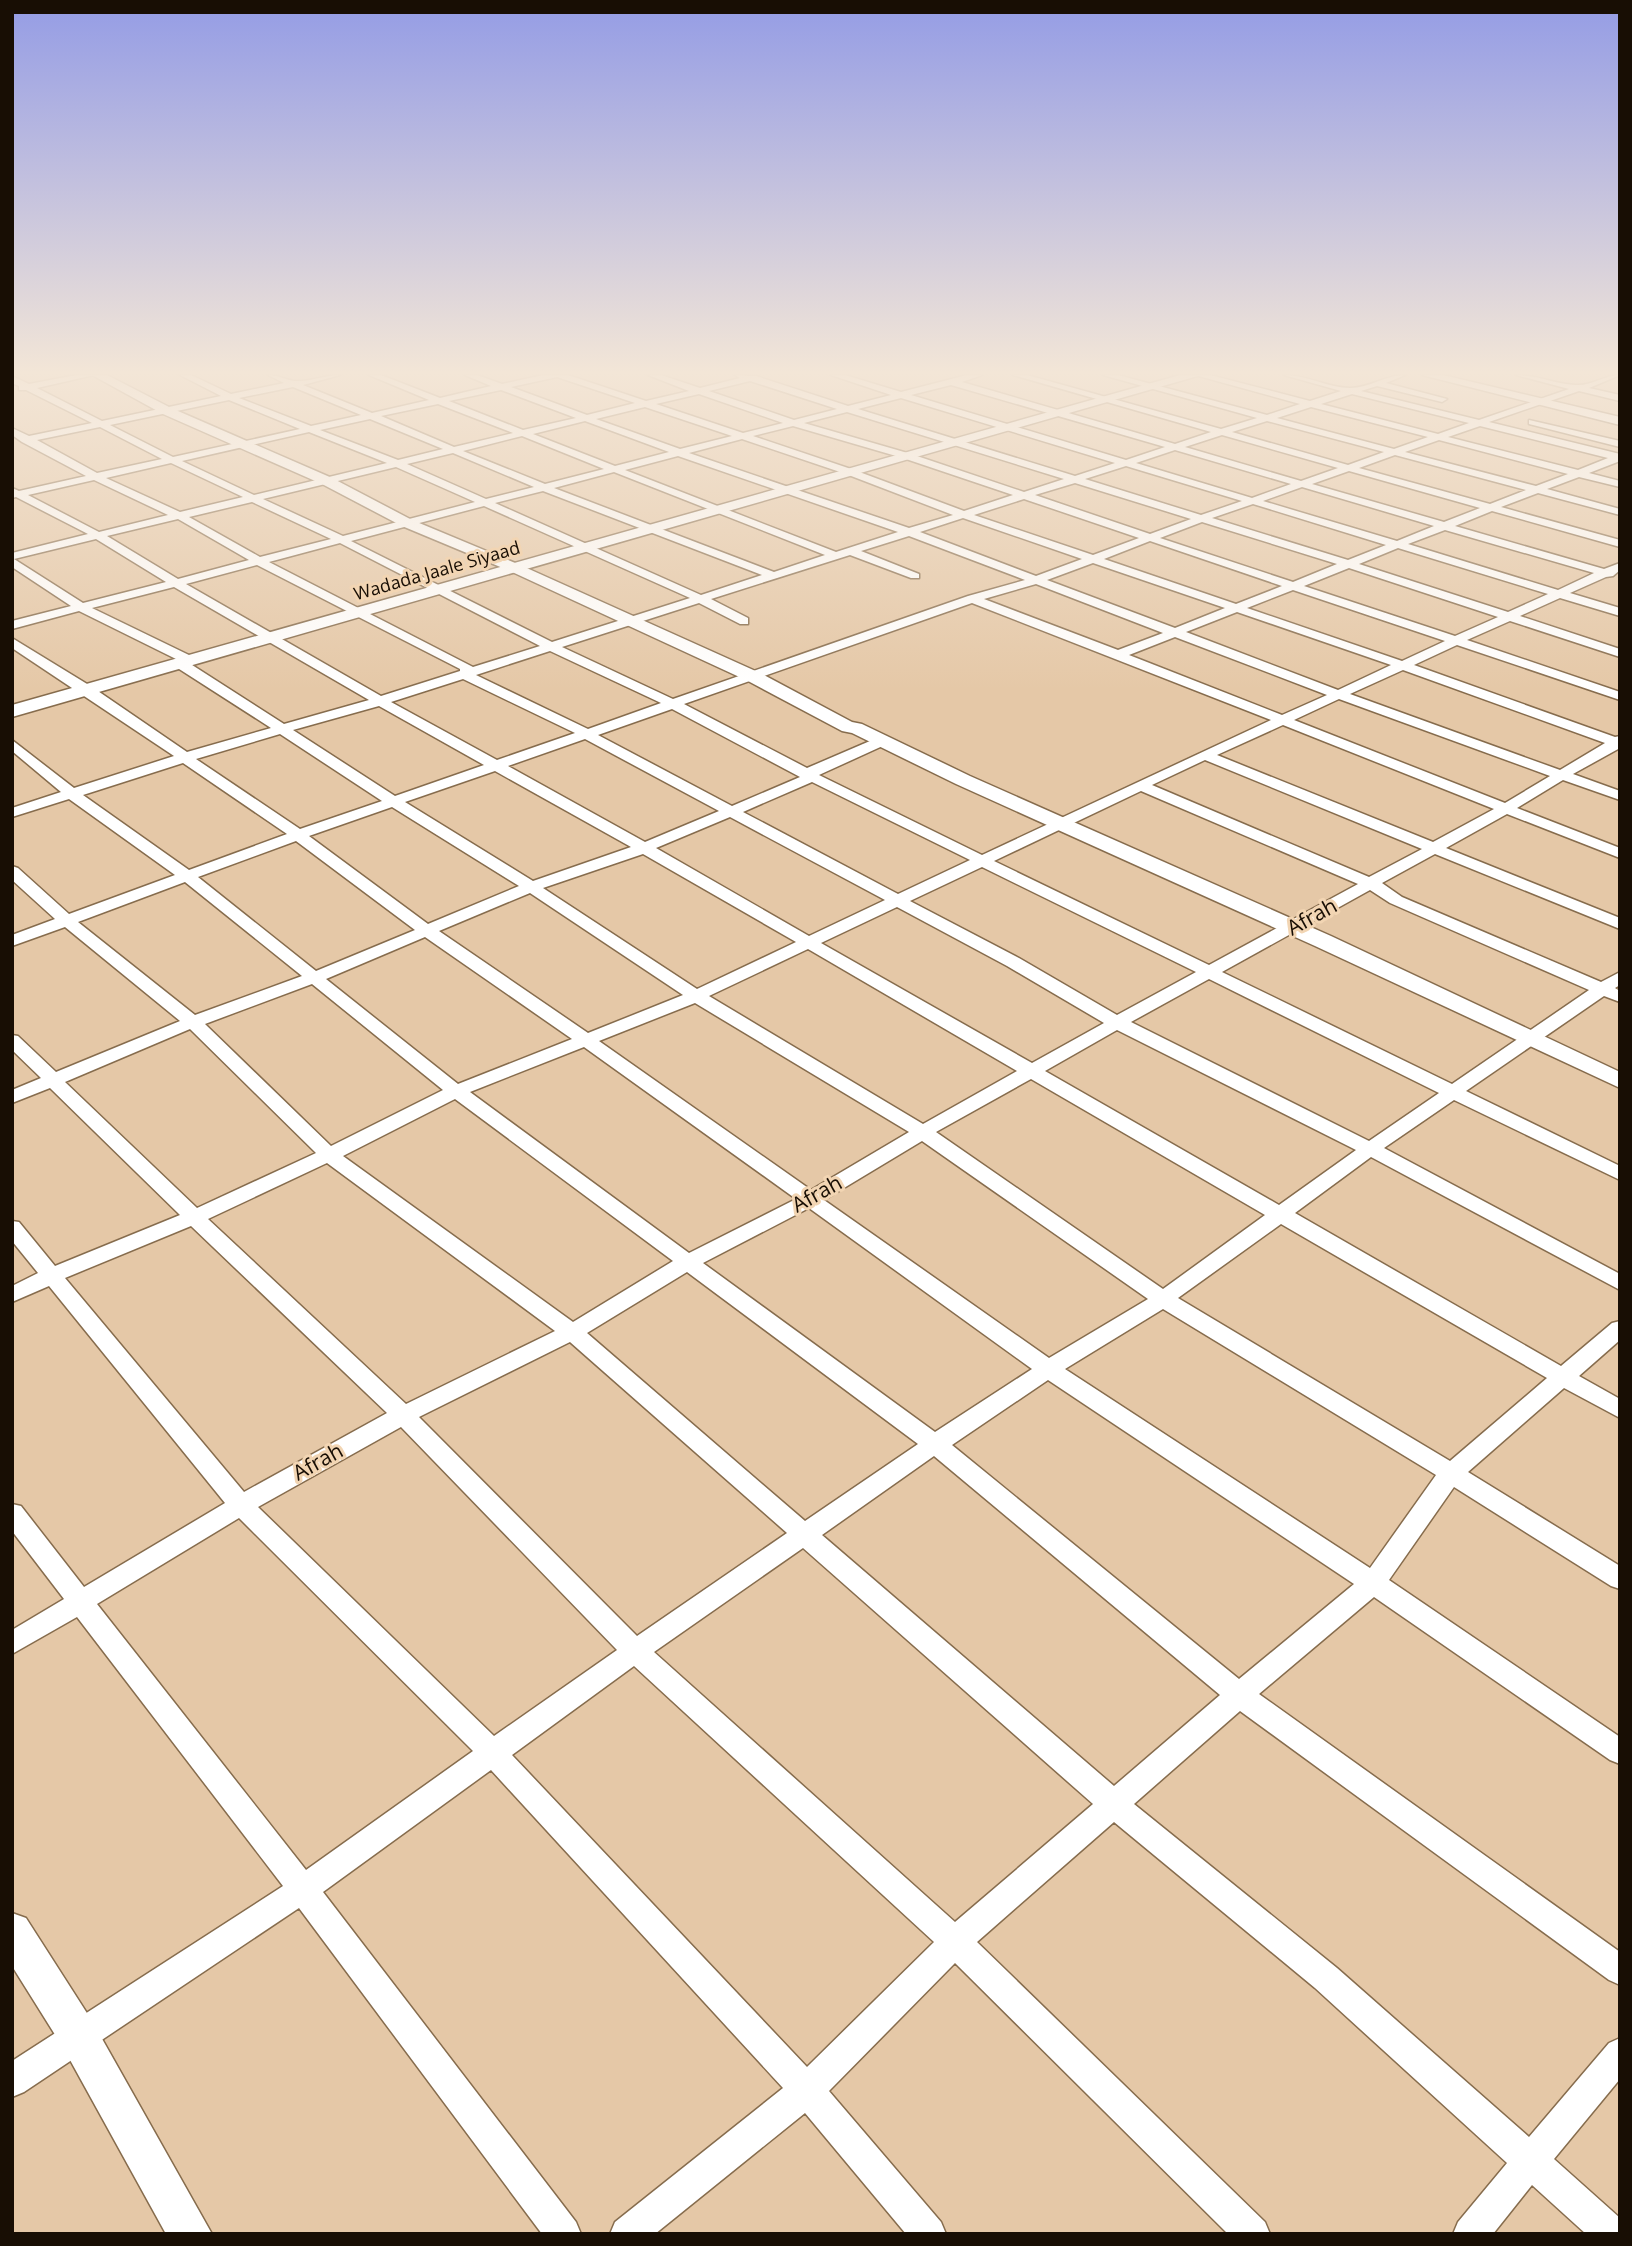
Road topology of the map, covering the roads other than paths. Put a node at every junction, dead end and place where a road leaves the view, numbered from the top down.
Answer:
1 (82, 480) edge
2 (102, 480) edge
3 (214, 480) edge
4 (324, 480) edge
5 (332, 480) edge
6 (432, 480) edge
7 (524, 480) edge
8 (577, 480) edge
9 (643, 480) edge
10 (754, 480) edge
11 (823, 480) edge
12 (871, 480) edge
13 (977, 480) edge
14 (1075, 480) joint
15 (1186, 480) edge
16 (1289, 480) edge
17 (1316, 480) edge
18 (1395, 480) edge
19 (1498, 480) edge
20 (1562, 480) edge
21 (327, 481) junction
22 (1303, 484) junction
23 (543, 488) junction
24 (1536, 490) junction
25 (784, 491) junction
26 (14, 493) edge
27 (1024, 496) junction
28 (254, 499) junction
29 (1256, 501) junction
30 (483, 503) junction
31 (1491, 507) junction
32 (721, 509) junction
33 (1620, 512) edge
34 (964, 515) junction
35 (181, 517) junction
36 (1200, 519) junction
37 (407, 523) junction
38 (1447, 527) junction
39 (652, 529) junction
40 (909, 532) junction
41 (99, 536) junction
42 (340, 539) junction
43 (1147, 539) junction
44 (1402, 544) junction
45 (1620, 544) edge
46 (586, 548) junction
47 (843, 553) junction
48 (12, 556) edge
49 (1095, 558) junction
50 (258, 561) junction
51 (12, 562) edge
52 (1351, 565) junction
53 (515, 568) junction
54 (1615, 572) edge
55 (772, 575) junction
56 (915, 576) dead end
57 (1034, 581) junction
58 (175, 582) junction
59 (1295, 586) junction
60 (439, 589) junction
61 (1560, 593) junction
62 (699, 598) junction
63 (972, 599) junction
64 (82, 608) junction
65 (1237, 608) junction
66 (1620, 611) edge
67 (359, 613) junction
68 (1510, 617) junction
69 (629, 621) junction
70 (744, 621) dead end
71 (12, 625) edge
72 (1177, 634) junction
73 (269, 639) junction
74 (1456, 641) junction
75 (12, 642) edge
76 (548, 646) junction
77 (1620, 653) edge
78 (1119, 654) junction
79 (181, 664) junction
80 (1405, 666) junction
81 (467, 672) junction
82 (754, 677) junction
83 (87, 690) junction
84 (1340, 695) junction
85 (1620, 696) edge
86 (380, 701) junction
87 (673, 704) junction
88 (12, 711) edge
89 (1282, 721) junction
90 (285, 730) junction
91 (588, 735) junction
92 (882, 741) junction
93 (1618, 742) edge
94 (12, 744) edge
95 (1205, 755) junction
96 (186, 757) junction
97 (494, 767) junction
98 (1564, 775) junction
99 (812, 777) junction
100 (1141, 786) junction
101 (73, 795) junction
102 (1620, 796) edge
103 (394, 802) junction
104 (1505, 809) junction
105 (728, 811) junction
106 (12, 813) edge
107 (1061, 823) junction
108 (298, 835) junction
109 (644, 848) junction
110 (1432, 849) junction
111 (1620, 853) edge
112 (982, 860) junction
113 (12, 871) edge
114 (188, 877) junction
115 (1372, 884) junction
116 (531, 887) junction
117 (897, 901) junction
118 (67, 921) junction
119 (1620, 924) edge
120 (1293, 927) junction
121 (427, 931) junction
122 (12, 941) edge
123 (808, 943) junction
124 (1209, 972) junction
125 (313, 978) junction
126 (1614, 988) edge
127 (696, 996) junction
128 (193, 1022) junction
129 (1118, 1022) junction
130 (1530, 1038) junction
131 (12, 1040) edge
132 (588, 1041) junction
133 (1030, 1072) junction
134 (54, 1079) junction
135 (1620, 1081) edge
136 (456, 1091) junction
137 (1453, 1092) junction
138 (12, 1097) edge
139 (923, 1132) junction
140 (1370, 1149) junction
141 (330, 1155) junction
142 (1620, 1174) edge
143 (811, 1199) junction
144 (1282, 1215) junction
145 (194, 1217) junction
146 (12, 1227) edge
147 (686, 1263) junction
148 (52, 1275) junction
149 (1620, 1283) edge
150 (12, 1295) edge
151 (1163, 1299) junction
152 (1620, 1328) edge
153 (572, 1332) junction
154 (1048, 1369) junction
155 (1561, 1376) junction
156 (1620, 1410) edge
157 (403, 1415) junction
158 (936, 1444) junction
159 (1451, 1473) junction
160 (241, 1505) junction
161 (12, 1513) edge
162 (805, 1532) junction
163 (1620, 1579) edge
164 (1373, 1583) junction
165 (80, 1602) junction
166 (12, 1643) edge
167 (635, 1651) junction
168 (1239, 1695) junction
169 (492, 1752) junction
170 (1620, 1752) edge
171 (1115, 1805) junction
172 (303, 1889) junction
173 (12, 1931) edge
174 (956, 1941) junction
175 (1620, 1970) edge
176 (78, 2035) junction
177 (1620, 2054) edge
178 (12, 2081) edge
179 (807, 2090) junction
180 (1531, 2164) junction
181 (190, 2234) edge
182 (564, 2234) edge
183 (627, 2234) edge
184 (929, 2234) edge
185 (1253, 2234) edge
186 (1470, 2234) edge
187 (1612, 2234) edge

1 - 26 street
2 - 35 street
3 - 28 street
4 - 21 street
5 - 21 street
6 - 30 street
7 - 23 street
8 - 23 street
9 - 32 street
10 - 25 street
11 - 25 main road, Wadada Jaale Siyaad
12 - 34 street
13 - 27 street
14 - 27 street
14 - 36 street
15 - 29 street
16 - 22 street
17 - 22 street
18 - 31 street
19 - 24 street
20 - 24 street
21 - 28 street
21 - 37 street
22 - 29 street
22 - 38 street
23 - 30 street
23 - 39 street
24 - 31 street
24 - 33 street
25 - 32 main road, Wadada Jaale Siyaad
25 - 40 street
26 - 41 street
27 - 34 street
27 - 43 street
28 - 35 street
28 - 42 street
29 - 36 street
29 - 44 street
30 - 37 street
30 - 46 street
31 - 38 street
31 - 45 street
32 - 39 main road, Wadada Jaale Siyaad
32 - 47 street
34 - 40 street
34 - 49 street
35 - 41 street
35 - 50 street
36 - 43 street
36 - 52 street
37 - 42 street
37 - 53 street
38 - 44 street
38 - 54 street
39 - 46 main road, Wadada Jaale Siyaad
39 - 55 street
40 - 47 street
40 - 57 street
41 - 48 street
41 - 58 street
42 - 50 street
42 - 60 street
43 - 49 street
43 - 59 street
44 - 52 street
44 - 61 street
46 - 53 main road, Wadada Jaale Siyaad
46 - 62 street
47 - 55 street
47 - 56 street
49 - 57 street
49 - 65 street
50 - 58 street
50 - 67 street
51 - 64 street
52 - 59 street
52 - 68 street
53 - 60 main road, Wadada Jaale Siyaad
53 - 69 street
54 - 61 street
55 - 62 street
57 - 63 street
57 - 72 street
58 - 64 street
58 - 73 street
59 - 65 street
59 - 74 street
60 - 67 main road, Wadada Jaale Siyaad
60 - 76 street
61 - 66 street
61 - 68 street
62 - 69 street
62 - 70 street
63 - 78 street
63 - 82 street
64 - 71 street
64 - 79 street
65 - 72 street
65 - 80 street
67 - 73 main road, Wadada Jaale Siyaad
67 - 81 street
68 - 74 street
68 - 77 street
69 - 76 street
69 - 82 street
72 - 78 street
72 - 84 street
73 - 79 main road, Wadada Jaale Siyaad
73 - 86 street
74 - 80 street
74 - 85 street
75 - 83 street
76 - 81 street
76 - 87 street
78 - 89 street
79 - 83 main road, Wadada Jaale Siyaad
79 - 90 street
80 - 84 street
80 - 93 street
81 - 86 street
81 - 91 street
82 - 87 street
82 - 92 street
83 - 88 main road, Wadada Jaale Siyaad
83 - 96 street
84 - 89 street
84 - 98 street
86 - 90 street
86 - 97 street
87 - 91 street
87 - 99 street
89 - 95 street
89 - 104 street
90 - 96 street
90 - 103 street
91 - 97 street
91 - 105 street
92 - 99 street
92 - 107 street
93 - 98 street, Afrah
94 - 101 street
95 - 100 street
95 - 110 street
96 - 101 street
96 - 108 street
97 - 103 street
97 - 109 street
98 - 102 street
98 - 104 street, Afrah
99 - 105 street
99 - 112 street
100 - 107 street
100 - 115 street
101 - 106 street
101 - 114 street
103 - 108 street
103 - 116 street
104 - 110 street, Afrah
104 - 111 street
105 - 109 street
105 - 117 street
107 - 112 street
107 - 120 street
108 - 114 street
108 - 121 street
109 - 116 street
109 - 123 street
110 - 115 street, Afrah
110 - 119 street
112 - 117 street
112 - 124 street
113 - 118 street
114 - 118 street
114 - 125 street
115 - 120 street, Afrah
115 - 126 street
116 - 121 street
116 - 127 street
117 - 123 street
117 - 129 street
118 - 122 street
118 - 128 street
120 - 124 street, Afrah
120 - 130 street
121 - 125 street
121 - 132 street
123 - 127 street
123 - 133 street
124 - 129 street, Afrah
124 - 137 street
125 - 128 street
125 - 136 street
126 - 130 street
127 - 132 street
127 - 139 street
128 - 134 street
128 - 141 street
129 - 133 street, Afrah
129 - 140 street
130 - 135 street
130 - 137 street
131 - 134 street
132 - 136 street
132 - 143 street
133 - 139 street, Afrah
133 - 144 street
134 - 138 street
134 - 145 street
136 - 141 street
136 - 147 street
137 - 140 street
137 - 142 street
139 - 143 street, Afrah
139 - 151 street
140 - 144 street
140 - 149 street
141 - 145 street
141 - 153 street
143 - 147 street, Afrah
143 - 154 street
144 - 151 street
144 - 155 street
145 - 148 street
145 - 157 street
146 - 148 street
147 - 153 street, Afrah
147 - 158 street
148 - 150 street
148 - 160 street
151 - 154 street
151 - 159 street
152 - 155 street
153 - 157 street, Afrah
153 - 162 street
154 - 158 street
154 - 164 street
155 - 156 street
155 - 159 street
157 - 160 street, Afrah
157 - 167 street
158 - 162 street
158 - 168 street
159 - 163 street
159 - 164 street
160 - 165 street, Afrah
160 - 169 street
161 - 165 street
162 - 167 street
162 - 171 street
164 - 168 street
164 - 170 street
165 - 166 street, Afrah
165 - 172 street
167 - 169 street
167 - 174 street
168 - 171 street
168 - 175 street
169 - 172 street
169 - 179 street
171 - 174 street
171 - 180 street
172 - 176 street
172 - 182 street
173 - 176 street
174 - 179 street
174 - 185 street
176 - 178 street
176 - 181 street
177 - 180 street
179 - 183 street
179 - 184 street
180 - 186 street
180 - 187 street

